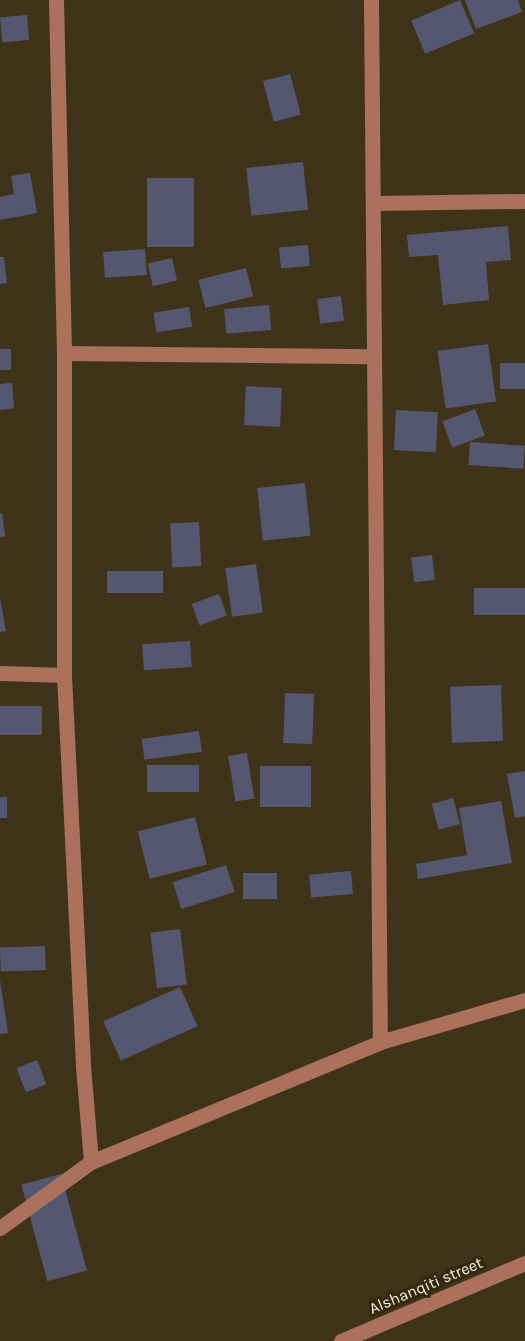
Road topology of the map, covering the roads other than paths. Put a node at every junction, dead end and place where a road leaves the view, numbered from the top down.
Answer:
1 (56, 0) edge
2 (371, 0) edge
3 (525, 201) edge
4 (375, 204) junction
5 (64, 353) junction
6 (371, 356) junction
7 (0, 673) edge
8 (64, 675) junction
9 (525, 1000) edge
10 (380, 1042) junction
11 (91, 1162) junction
12 (0, 1228) edge
13 (525, 1263) edge
14 (341, 1341) edge

1 - 5 street
2 - 4 street
3 - 4 street
4 - 6 street
5 - 6 street
5 - 8 street
6 - 10 street
7 - 8 street
8 - 11 street
9 - 10 street
10 - 11 street
11 - 12 street
13 - 14 street, Alshanqiti street

